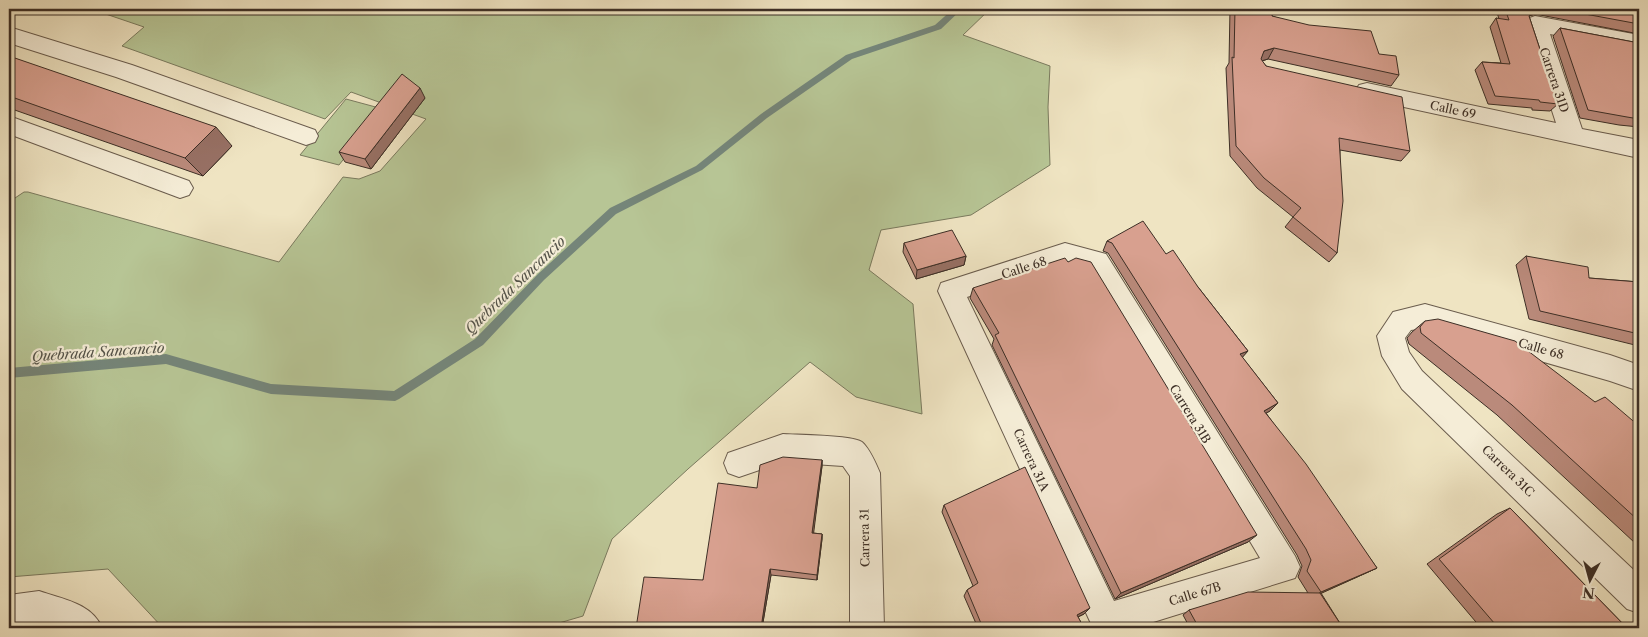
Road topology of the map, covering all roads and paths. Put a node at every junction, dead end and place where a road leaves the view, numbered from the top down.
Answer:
1 (9, 35) edge
2 (1639, 42) edge
3 (1344, 86) edge
4 (9, 125) edge
5 (306, 136) dead end
6 (1572, 136) junction
7 (1639, 148) edge
8 (180, 188) dead end
9 (1097, 262) joint
10 (951, 291) joint
11 (1391, 336) joint
12 (1639, 378) edge
13 (739, 463) dead end
14 (1284, 567) joint
15 (1639, 596) edge
16 (27, 615) edge
17 (1109, 624) edge
18 (85, 628) edge
19 (867, 628) edge

1 - 5 street
2 - 6 street, Carrera 31D
3 - 6 street, Calle 69
4 - 8 street
6 - 7 street, Calle 69
9 - 10 street, Calle 68
9 - 14 street, Carrera 31B
10 - 17 street, Carrera 31A
11 - 12 street, Calle 68
11 - 15 street, Carrera 31C
13 - 19 street, Carrera 31
14 - 17 street, Calle 67B
16 - 18 street

